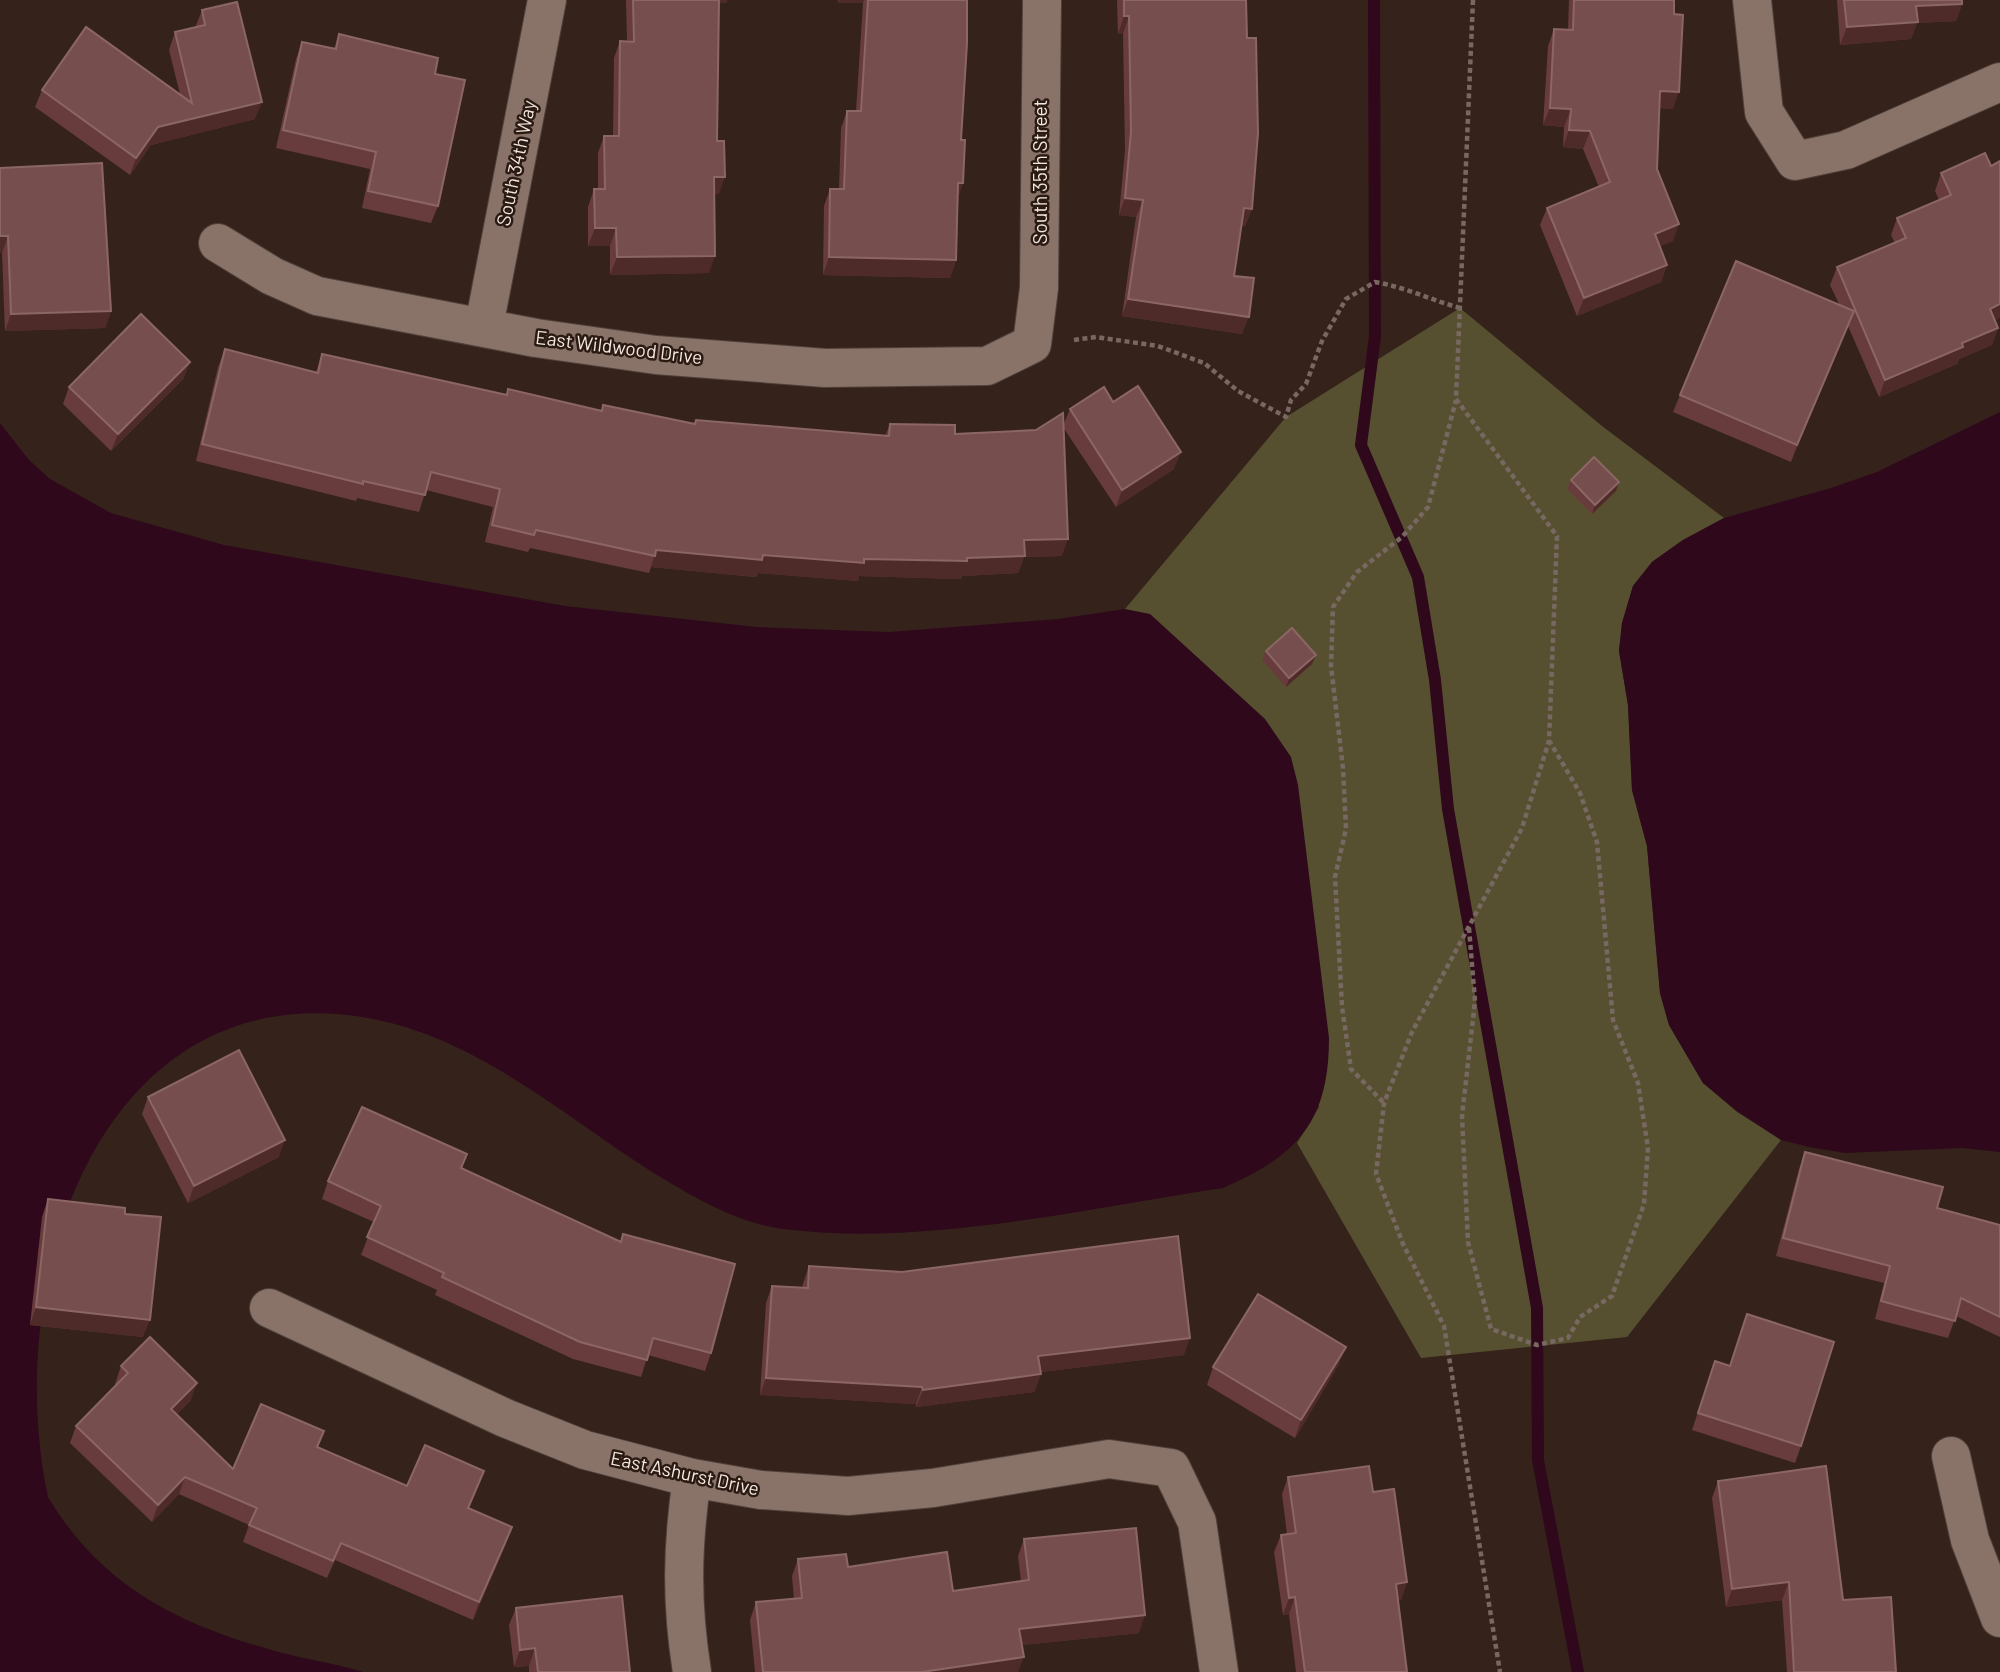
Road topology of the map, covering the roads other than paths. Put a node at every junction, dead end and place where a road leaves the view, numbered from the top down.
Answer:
1 (547, 0) edge
2 (1042, 0) edge
3 (1752, 0) edge
4 (2000, 82) edge
5 (218, 243) dead end
6 (484, 326) junction
7 (1032, 344) joint
8 (269, 1308) dead end
9 (1951, 1456) dead end
10 (692, 1478) junction
11 (2000, 1618) edge
12 (692, 1672) edge
13 (1219, 1672) edge

1 - 6 street, South 34th Way
2 - 7 street, South 35th Street
3 - 4 street
5 - 6 street, East Wildwood Drive
6 - 7 street, East Wildwood Drive
8 - 10 street, East Ashurst Drive
9 - 11 street
10 - 12 street
10 - 13 street, East Ashurst Drive

